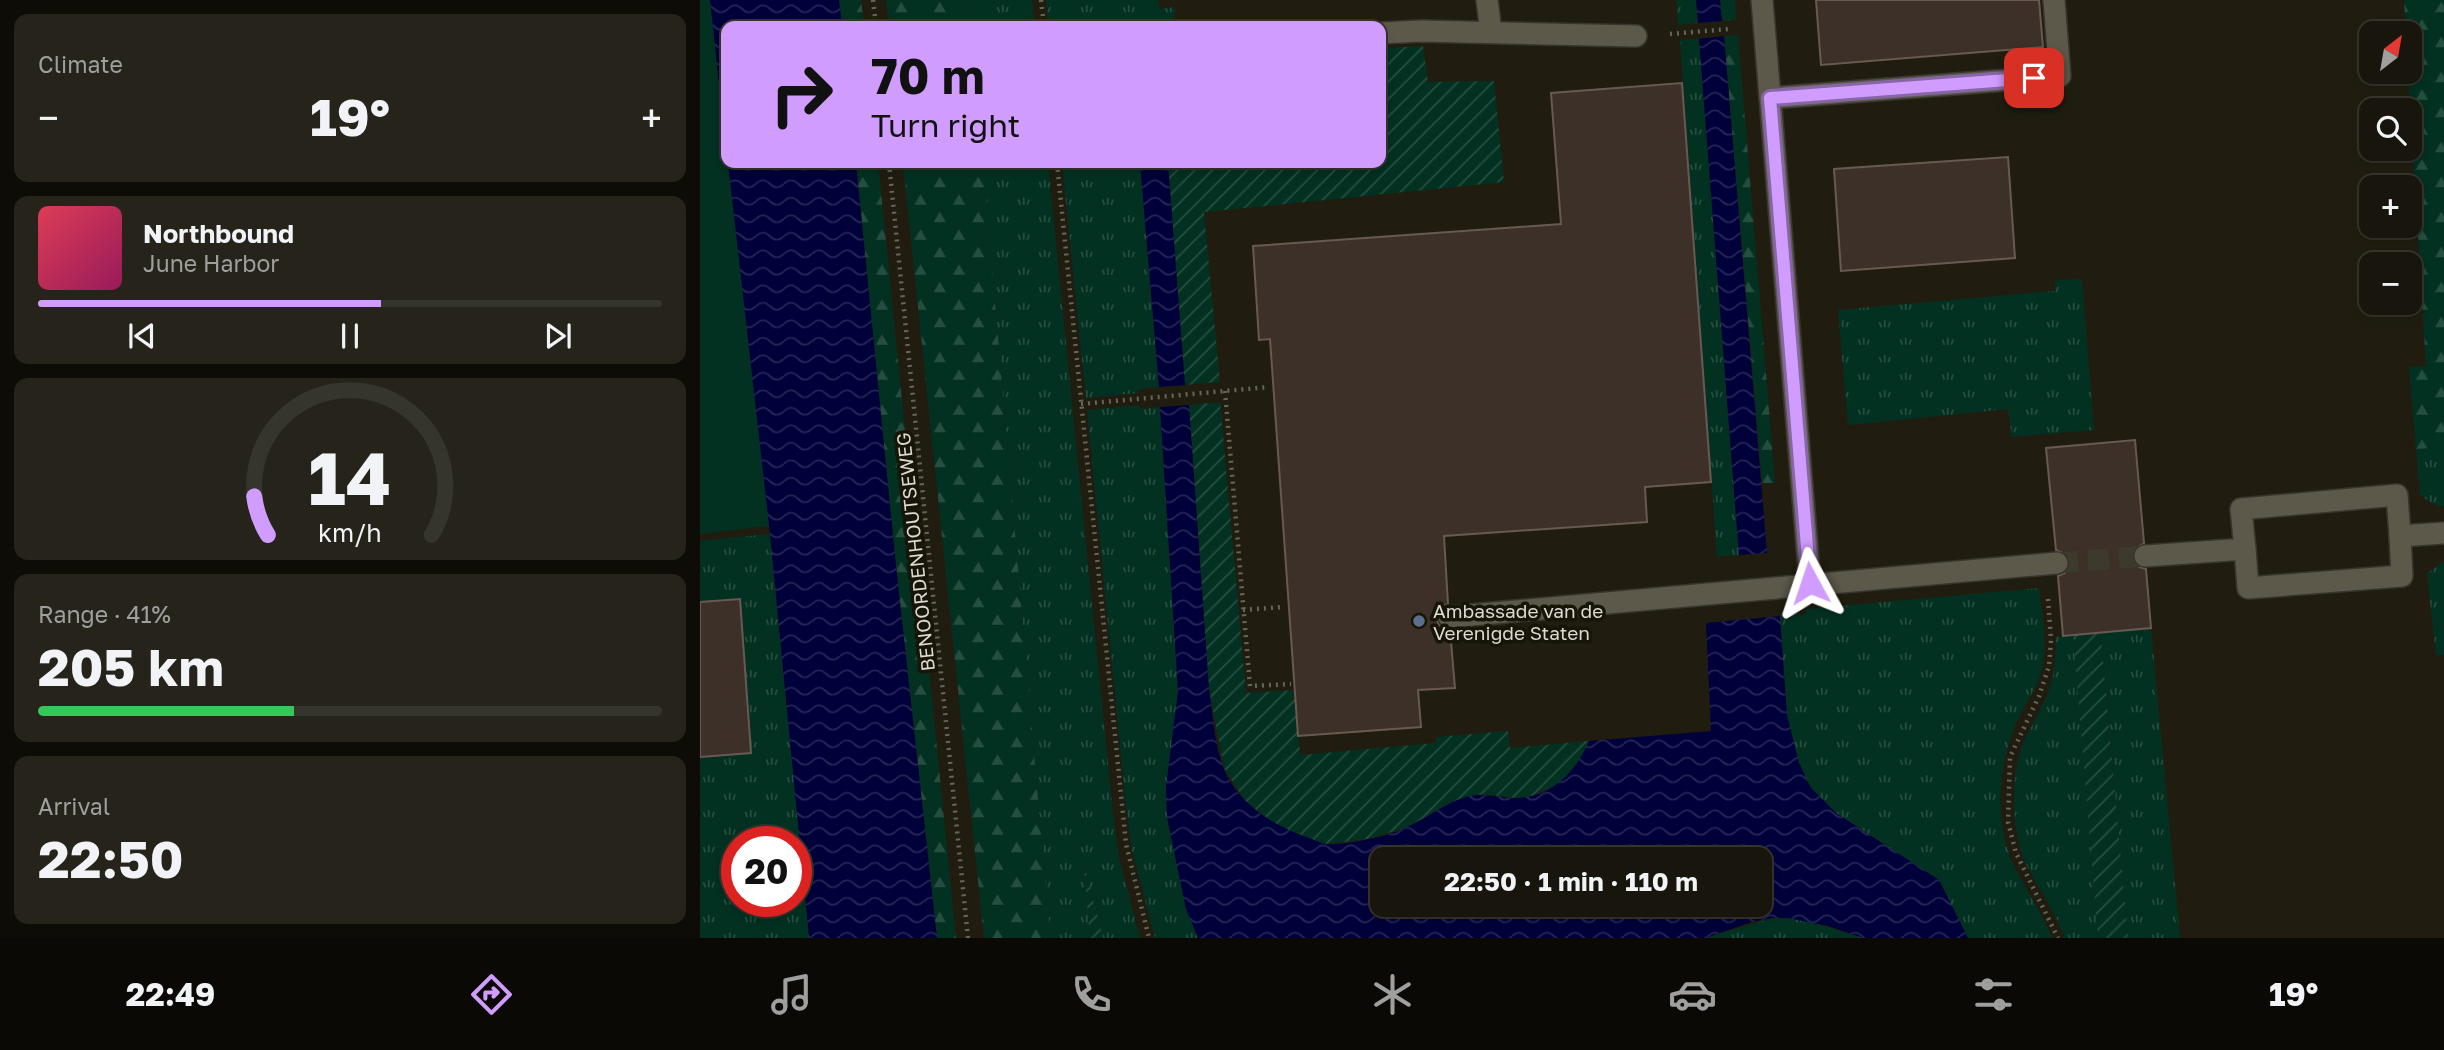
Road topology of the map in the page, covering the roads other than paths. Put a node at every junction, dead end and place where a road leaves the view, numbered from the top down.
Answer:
1 (1487, 0) edge
2 (1762, 0) edge
3 (2054, 0) edge
4 (1490, 32) junction
5 (1386, 33) edge
6 (1636, 36) dead end
7 (1770, 98) junction
8 (2444, 533) edge
9 (2400, 536) junction
10 (2245, 549) junction
11 (2145, 556) tunnel mouth
12 (2051, 563) tunnel mouth
13 (1810, 583) junction
14 (1450, 617) dead end

1 - 4 lane
2 - 7 lane
3 - 7 lane
4 - 5 lane
4 - 6 lane
7 - 13 lane
8 - 9 lane
9 - 10 lane
9 - 10 lane
10 - 11 lane
12 - 13 lane
13 - 14 lane

